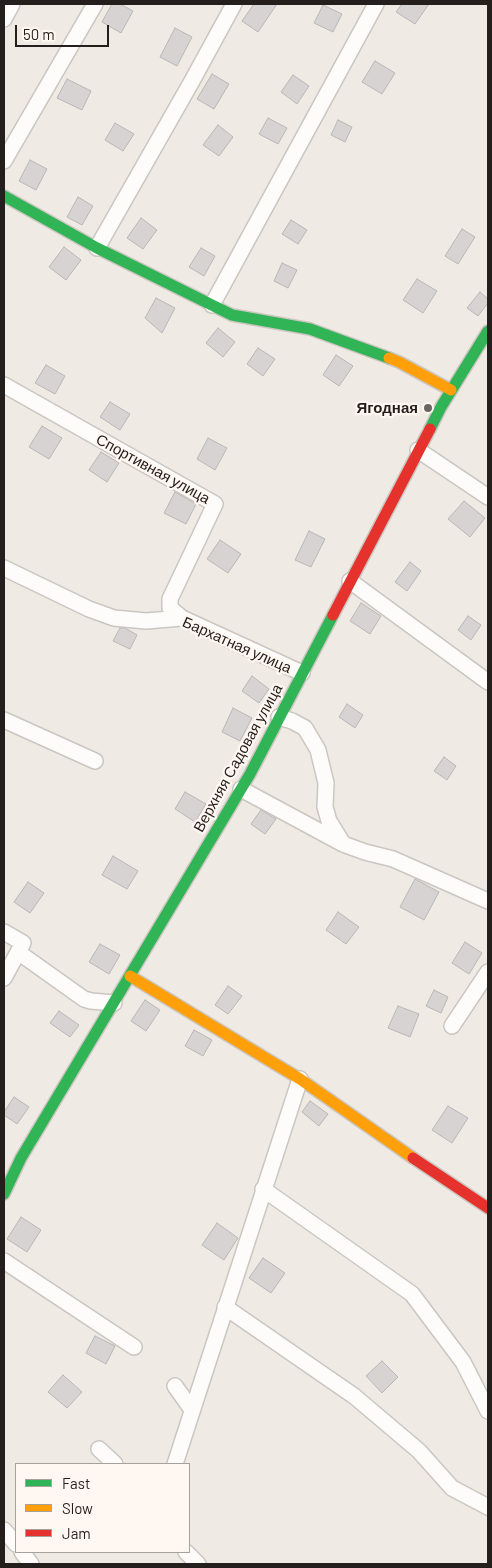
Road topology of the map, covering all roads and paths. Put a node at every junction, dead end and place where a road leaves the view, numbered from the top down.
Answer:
1 (12, 4) edge
2 (95, 4) edge
3 (234, 4) edge
4 (376, 4) edge
5 (4, 19) edge
6 (4, 161) edge
7 (4, 196) edge
8 (97, 248) junction
9 (212, 305) junction
10 (487, 336) edge
11 (4, 385) edge
12 (451, 390) junction
13 (418, 450) junction
14 (488, 497) edge
15 (4, 568) edge
16 (350, 581) junction
17 (182, 618) junction
18 (302, 673) junction
19 (488, 682) edge
20 (279, 717) junction
21 (4, 720) edge
22 (94, 761) dead end
23 (241, 789) junction
24 (342, 844) junction
25 (488, 901) edge
26 (4, 932) edge
27 (18, 952) junction
28 (488, 972) edge
29 (130, 976) junction
30 (4, 978) edge
31 (114, 1002) junction
32 (452, 1026) dead end
33 (300, 1079) junction
34 (263, 1189) junction
35 (4, 1194) edge
36 (488, 1208) edge
37 (4, 1261) edge
38 (225, 1308) junction
39 (134, 1347) dead end
40 (175, 1386) dead end
41 (192, 1410) junction
42 (488, 1411) edge
43 (100, 1449) dead end
44 (114, 1463) edge
45 (175, 1463) edge
46 (488, 1507) edge
47 (4, 1530) edge
48 (15, 1543) edge
49 (23, 1553) edge
50 (187, 1553) edge
51 (31, 1564) edge
52 (198, 1564) edge

1 - 5 street
2 - 6 street
3 - 8 street
4 - 9 street
7 - 8 street
8 - 9 street
9 - 12 street
10 - 12 street, Верхняя Садовая улица
11 - 17 street, Спортивная улица
12 - 13 street, Верхняя Садовая улица
13 - 14 street
13 - 16 street, Верхняя Садовая улица
15 - 17 street, Бархатная улица
16 - 18 street, Верхняя Садовая улица
16 - 19 street
17 - 18 street, Бархатная улица
18 - 20 street, Верхняя Садовая улица
20 - 23 street, Верхняя Садовая улица
20 - 24 street
21 - 22 street
23 - 24 street
23 - 29 street, Верхняя Садовая улица
24 - 25 street
26 - 27 street
27 - 30 street
27 - 31 street
28 - 32 street
29 - 31 street, Верхняя Садовая улица
29 - 33 street
31 - 35 street, Верхняя Садовая улица
33 - 34 street
33 - 36 street
34 - 38 street
34 - 42 street
37 - 39 street
38 - 41 street
38 - 46 street
40 - 41 street
41 - 45 street
43 - 44 street
47 - 48 street
49 - 51 street
50 - 52 street

